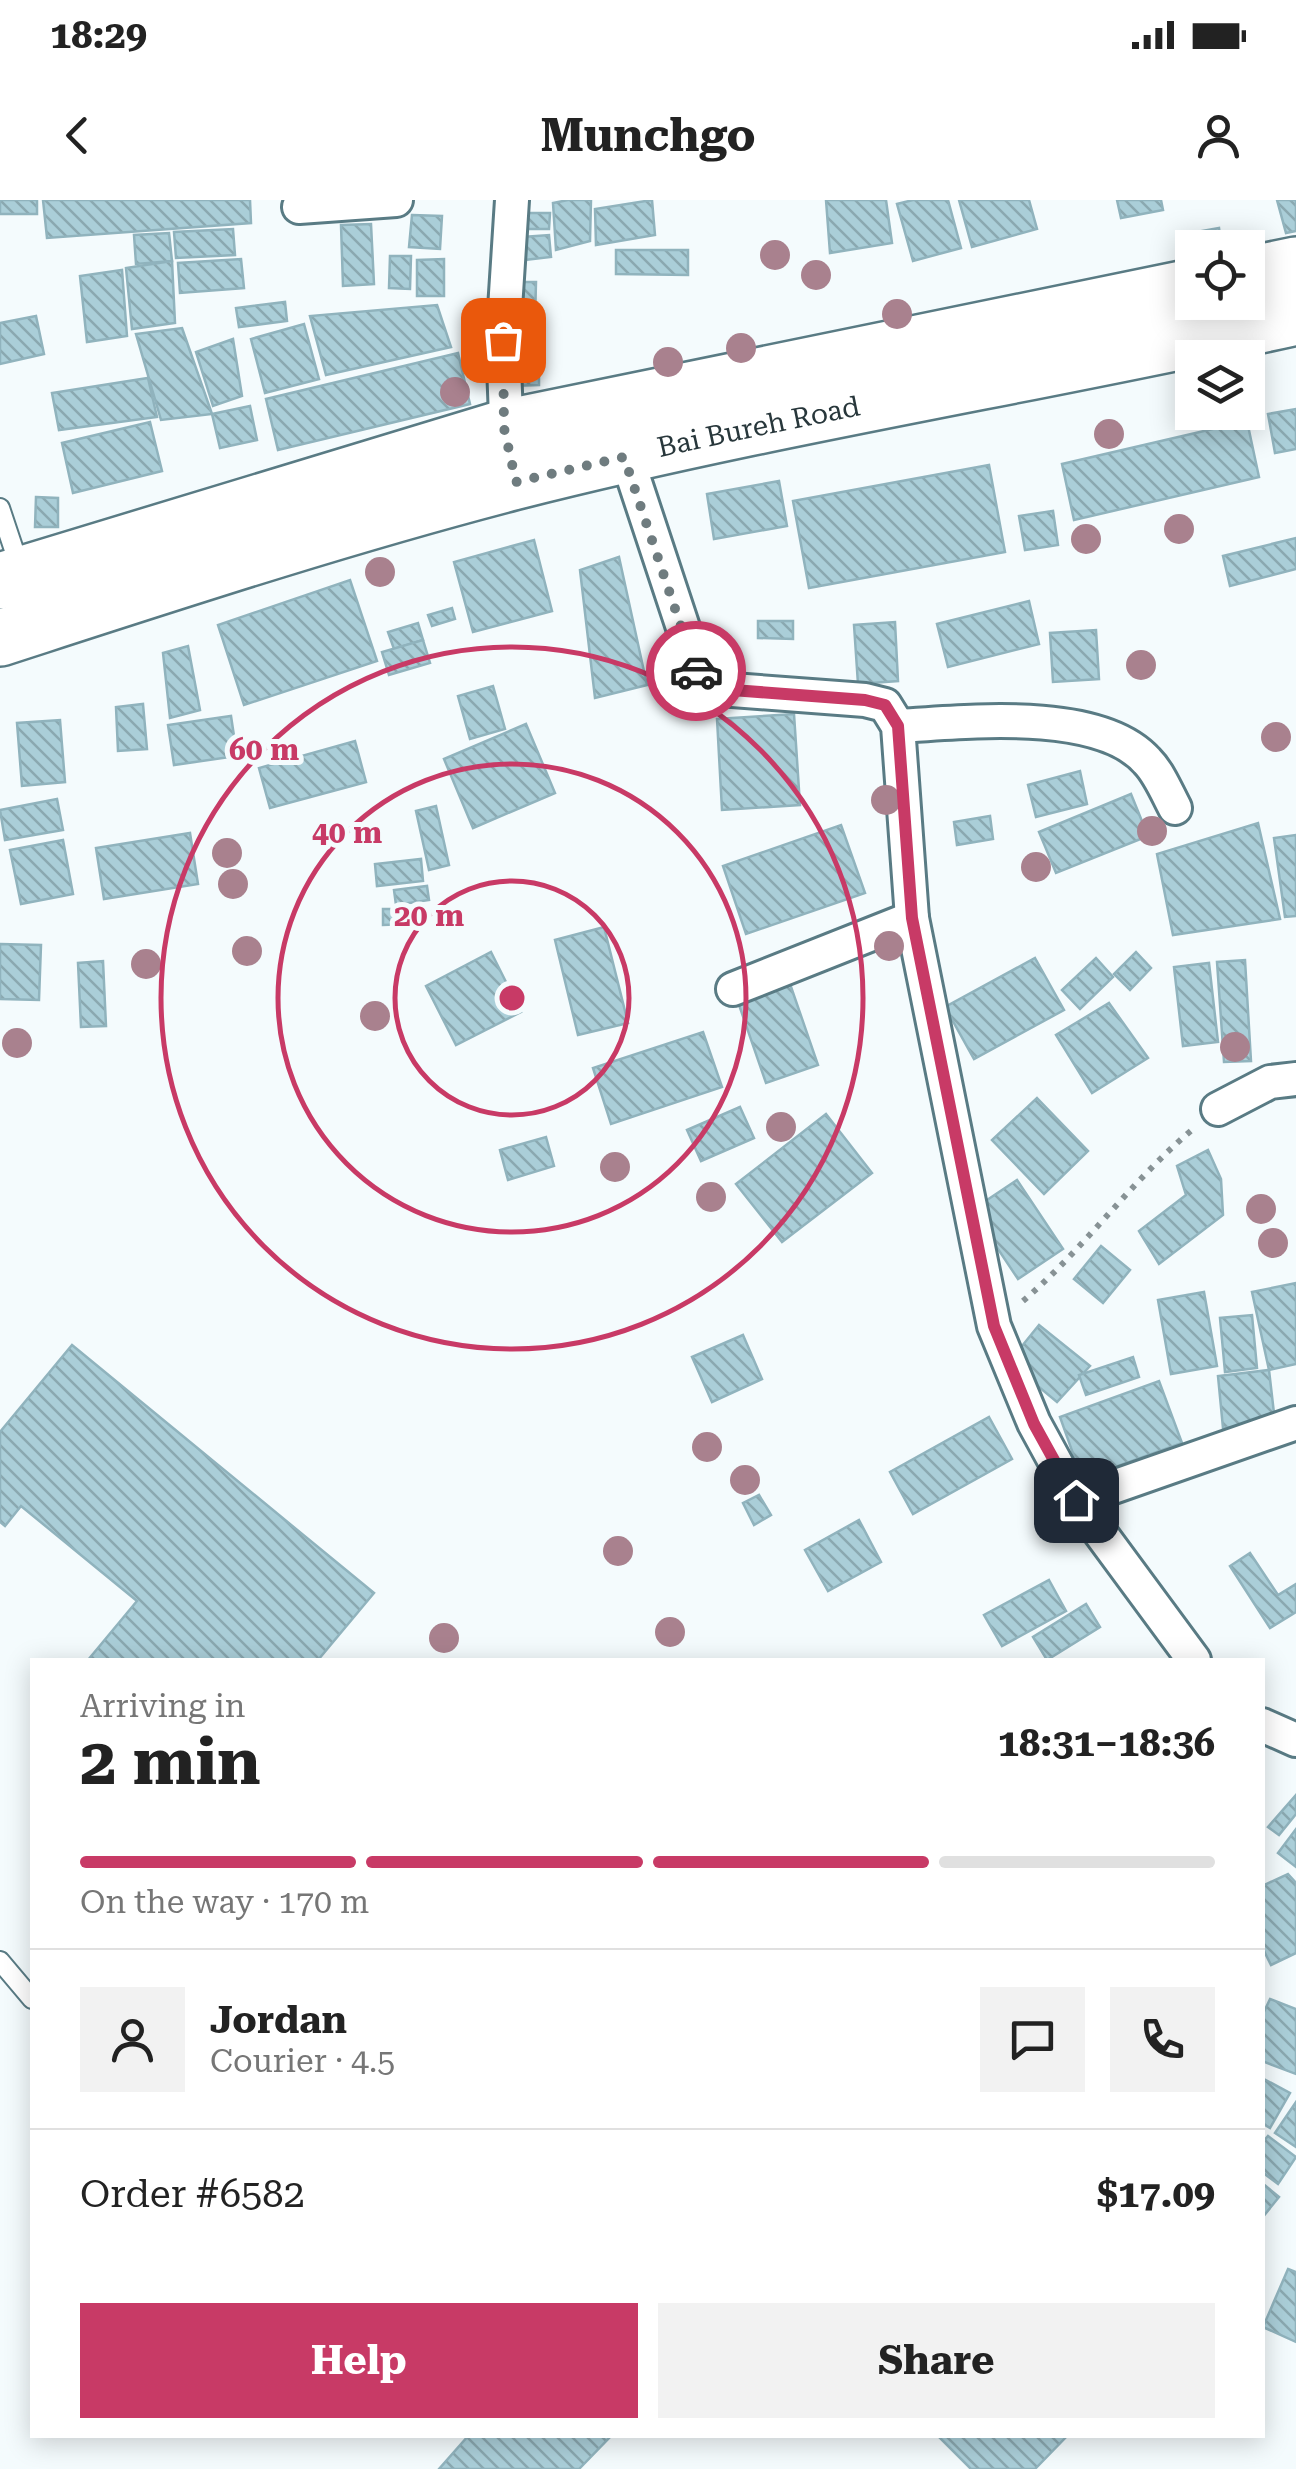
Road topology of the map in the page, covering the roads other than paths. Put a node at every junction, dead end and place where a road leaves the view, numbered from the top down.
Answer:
1 (396, 200) edge
2 (512, 200) edge
3 (299, 208) dead end
4 (1296, 265) edge
5 (1265, 272) edge
6 (1175, 291) edge
7 (1296, 318) edge
8 (504, 428) junction
9 (620, 432) junction
10 (516, 482) junction
11 (0, 508) edge
12 (11, 577) edge
13 (0, 638) edge
14 (898, 726) junction
15 (1175, 808) dead end
16 (912, 918) junction
17 (733, 989) dead end
18 (1296, 1079) edge
19 (1218, 1109) road end
20 (1296, 1423) edge
21 (1076, 1500) junction
22 (1193, 1658) edge
23 (1265, 1726) edge
24 (1296, 1740) edge
25 (0, 1962) edge
26 (30, 1997) edge

1 - 3 street
2 - 8 street
4 - 5 highway
6 - 9 highway, Bai Bureh Road
7 - 9 highway, Bai Bureh Road
8 - 9 highway, Bai Bureh Road
8 - 10 street
8 - 12 highway, Bai Bureh Road
9 - 10 highway, Bai Bureh Road
9 - 14 street
10 - 13 highway, Bai Bureh Road
11 - 12 lane
14 - 15 street
14 - 16 street
16 - 17 street
16 - 21 street
18 - 19 street
20 - 21 street
21 - 22 street
23 - 24 street
25 - 26 lane

